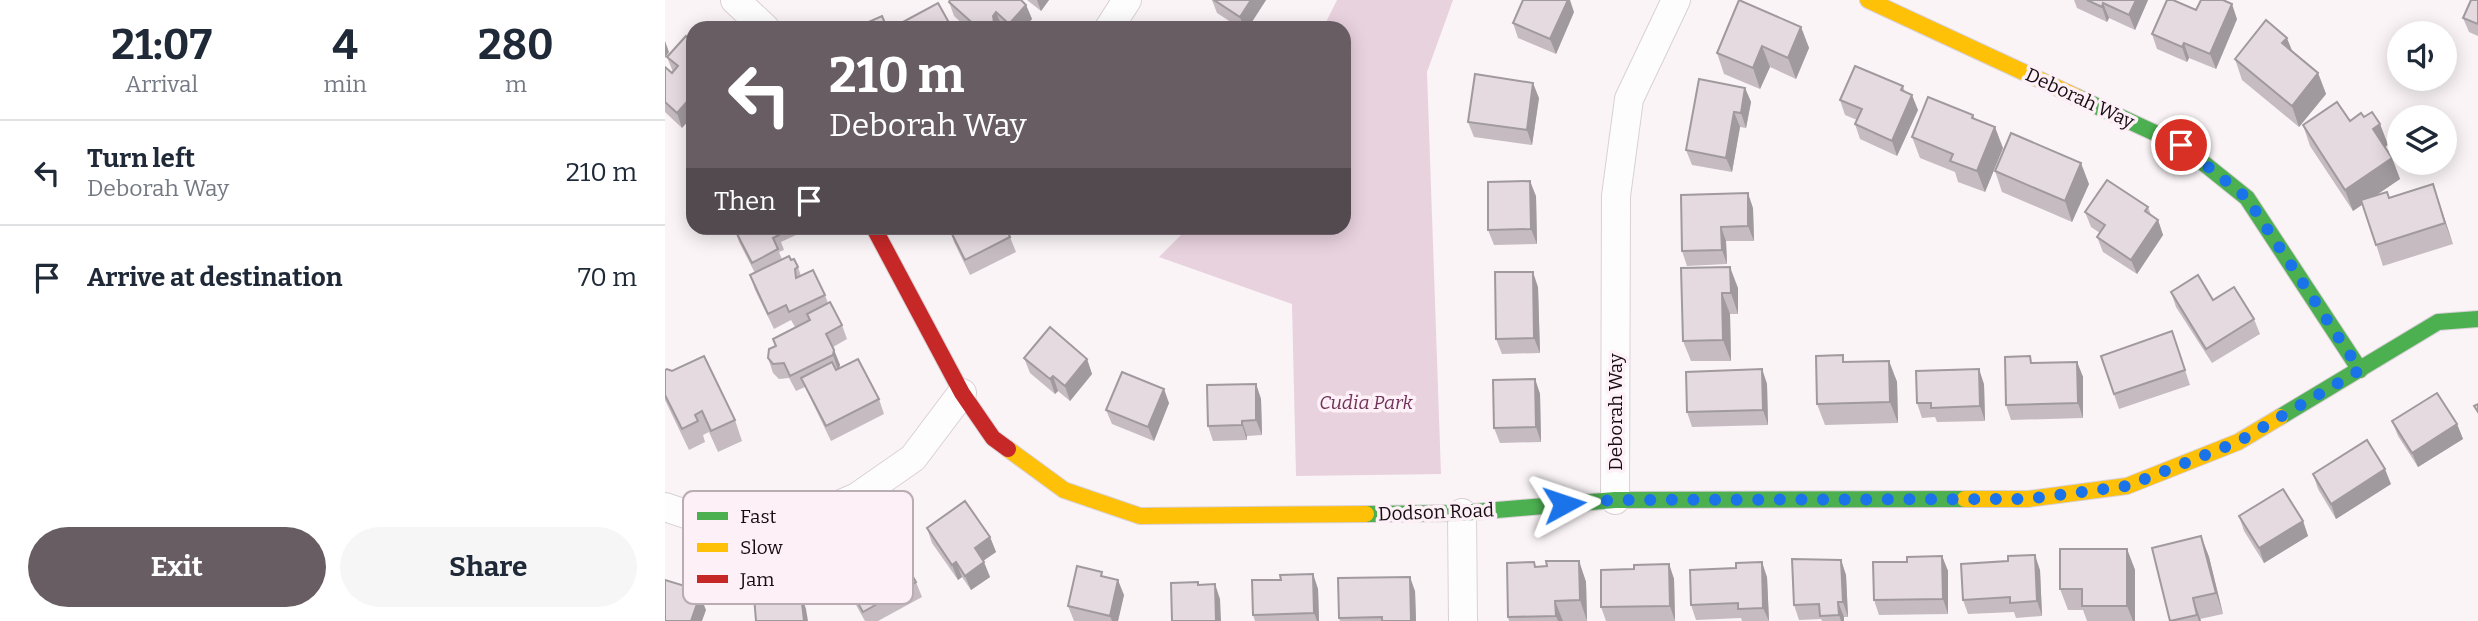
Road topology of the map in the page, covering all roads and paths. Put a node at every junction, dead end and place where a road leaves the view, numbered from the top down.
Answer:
1 (735, 0) edge
2 (1127, 0) edge
3 (1676, 0) edge
4 (1868, 0) edge
5 (758, 21) edge
6 (1114, 21) edge
7 (878, 235) edge
8 (2478, 319) edge
9 (2360, 370) junction
10 (962, 393) junction
11 (866, 491) edge
12 (1615, 500) junction
13 (665, 507) edge
14 (683, 513) edge
15 (1462, 513) junction
16 (1463, 621) edge

1 - 5 street
2 - 6 street
3 - 12 street, Deborah Way
4 - 9 street, Deborah Way
7 - 10 street, Dodson Road
8 - 9 street, Dodson Road
9 - 12 street, Dodson Road
10 - 11 street
10 - 15 street, Dodson Road
12 - 15 street, Dodson Road
13 - 14 street
15 - 16 street

